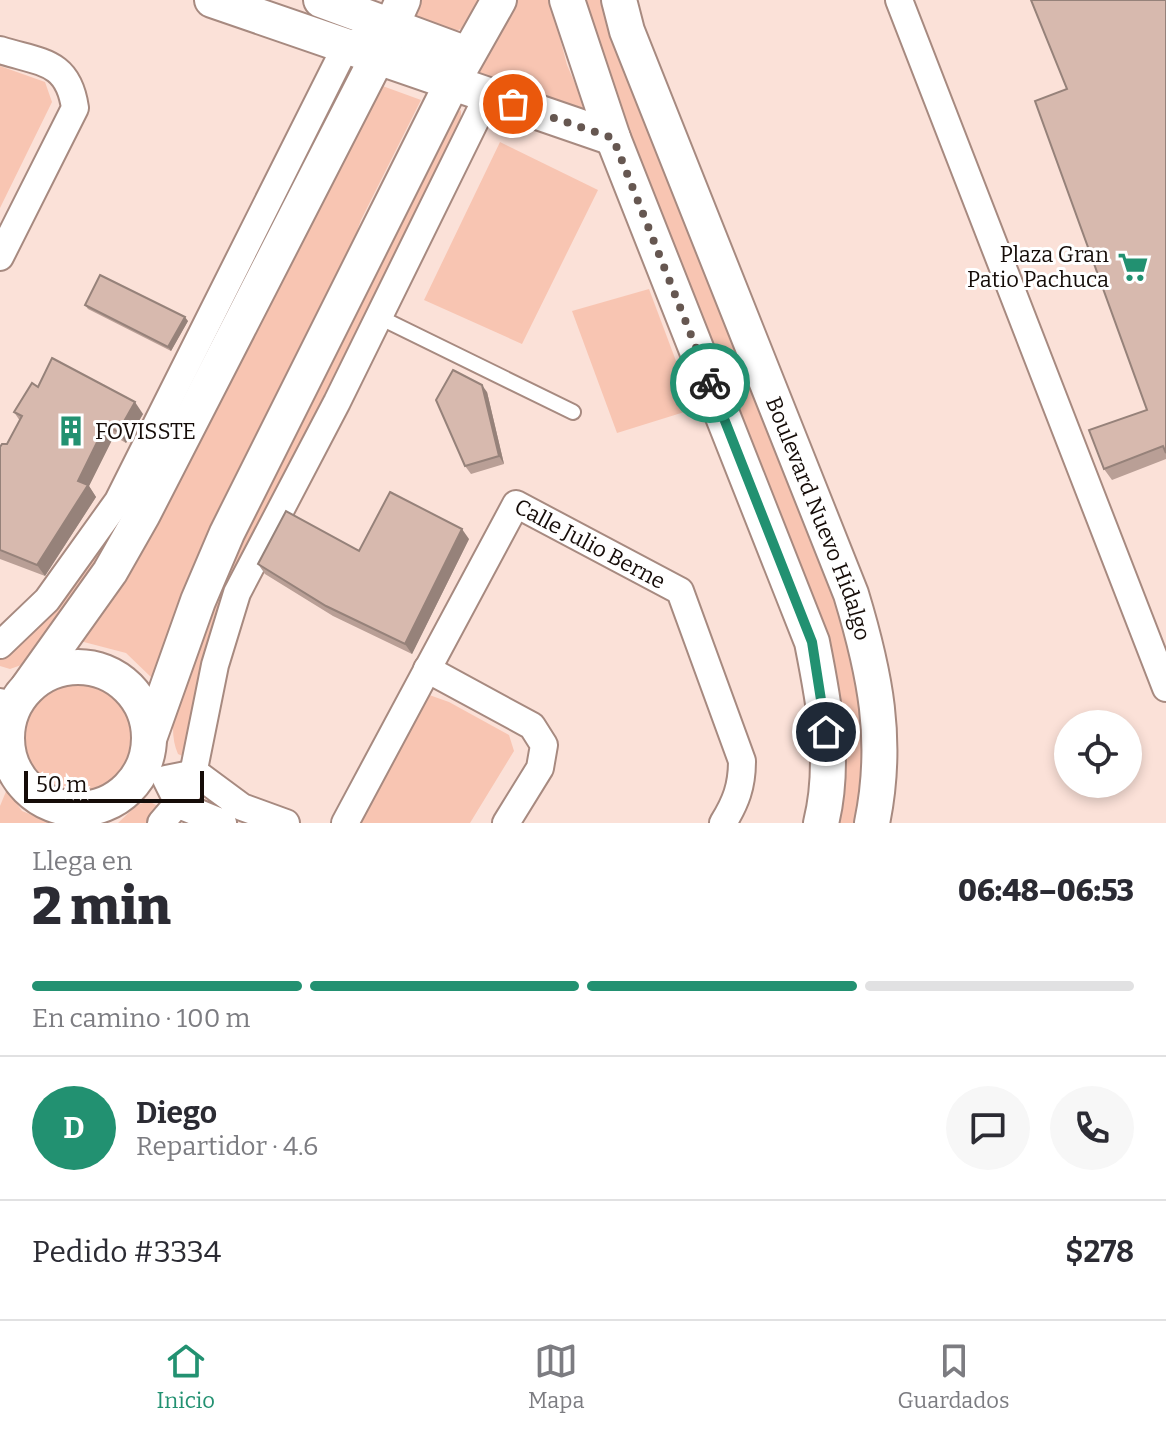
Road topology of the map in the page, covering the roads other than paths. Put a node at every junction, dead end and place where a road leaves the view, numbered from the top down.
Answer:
1 (212, 0) edge
2 (321, 0) edge
3 (499, 0) edge
4 (567, 0) edge
5 (619, 0) edge
6 (899, 0) edge
7 (397, 12) edge
8 (0, 50) edge
9 (361, 53) junction
10 (467, 54) junction
11 (451, 85) junction
12 (488, 95) junction
13 (613, 138) junction
14 (2, 249) edge
15 (379, 317) junction
16 (573, 412) dead end
17 (0, 645) edge
18 (427, 669) junction
19 (1166, 688) edge
20 (14, 700) edge
21 (150, 736) junction
22 (4, 760) edge
23 (196, 773) junction
24 (154, 774) junction
25 (121, 796) junction
26 (170, 814) edge
27 (233, 818) edge
28 (100, 823) edge
29 (286, 823) edge
30 (345, 823) edge
31 (506, 823) edge
32 (723, 823) edge
33 (821, 823) edge
34 (872, 823) edge

1 - 9 street
2 - 7 street
3 - 10 street
4 - 13 street
5 - 34 street, Boulevard Nuevo Hidalgo
6 - 19 street
7 - 9 street
7 - 10 street
8 - 14 street
9 - 11 street
9 - 17 street
9 - 20 street
10 - 11 street
11 - 12 street
11 - 21 street
12 - 13 street
12 - 15 street
13 - 33 street
15 - 16 lane
15 - 23 street
18 - 30 street, Calle Julio Berne
18 - 31 street
18 - 32 street, Calle Julio Berne
20 - 21 street
20 - 22 street
21 - 24 street
22 - 25 street
23 - 24 street
23 - 26 street
23 - 27 street
24 - 25 street
24 - 26 street
25 - 28 street
26 - 27 street
27 - 29 street

